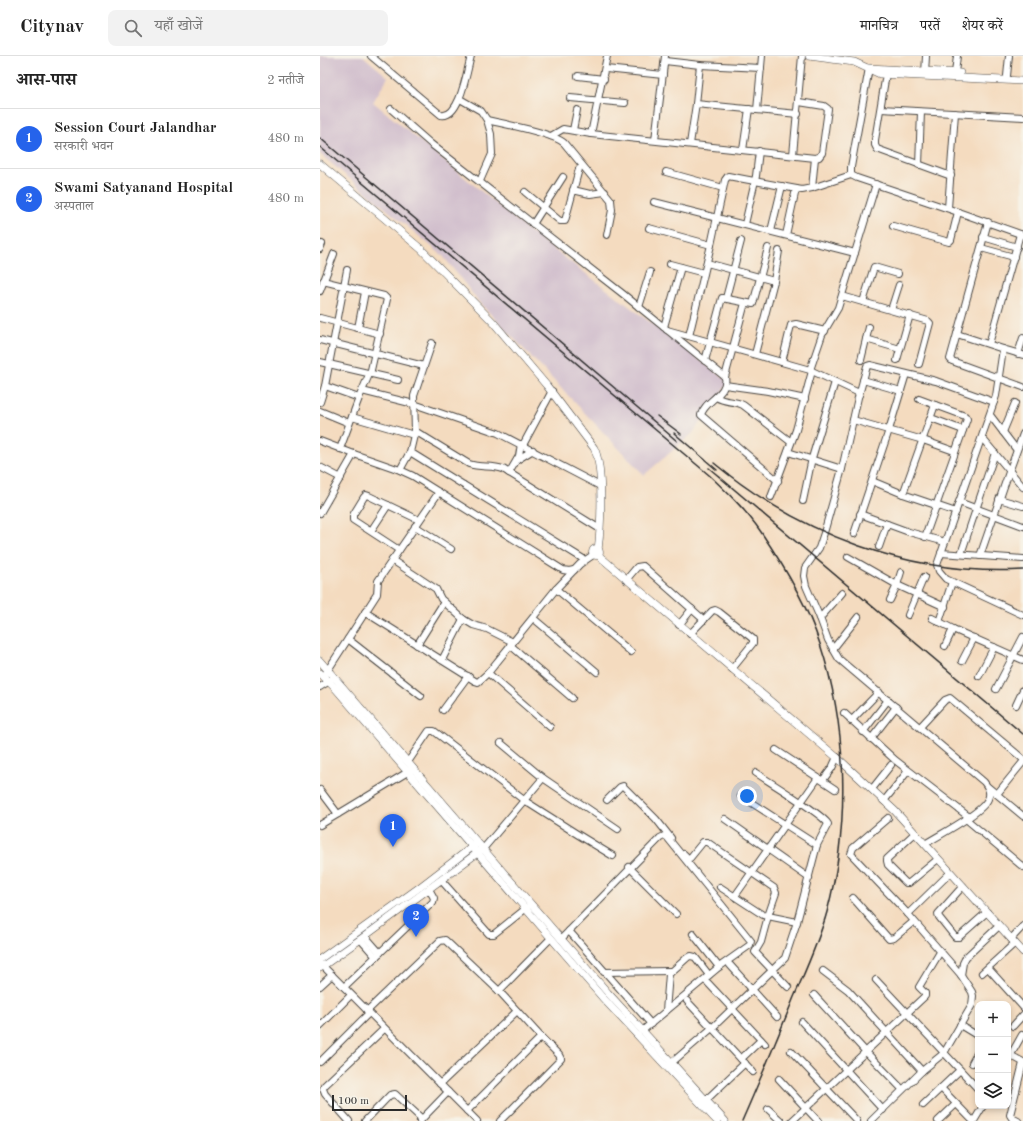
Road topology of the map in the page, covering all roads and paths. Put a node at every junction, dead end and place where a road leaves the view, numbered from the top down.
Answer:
1 (371, 56) edge
2 (471, 56) edge
3 (607, 56) edge
4 (762, 56) edge
5 (802, 56) edge
6 (809, 56) edge
7 (926, 56) edge
8 (956, 56) edge
9 (1009, 56) edge
10 (665, 58) edge
11 (700, 65) junction
12 (761, 68) junction
13 (868, 68) junction
14 (606, 69) junction
15 (925, 73) junction
16 (955, 73) junction
17 (886, 74) junction
18 (663, 75) junction
19 (578, 76) dead end
20 (1007, 76) junction
21 (1023, 77) edge
22 (604, 79) junction
23 (1023, 81) edge
24 (570, 98) dead end
25 (460, 99) junction
26 (599, 100) junction
27 (798, 102) junction
28 (625, 103) dead end
29 (696, 104) junction
30 (391, 109) dead end
31 (749, 109) junction
32 (881, 109) junction
33 (577, 110) dead end
34 (757, 110) junction
35 (921, 112) junction
36 (955, 113) junction
37 (798, 114) junction
38 (1023, 117) edge
39 (487, 120) junction
40 (573, 130) junction
41 (591, 134) junction
42 (551, 136) junction
43 (655, 140) junction
44 (690, 144) junction
45 (743, 150) junction
46 (758, 151) junction
47 (793, 155) junction
48 (816, 158) junction
49 (320, 164) edge
50 (919, 165) junction
51 (579, 170) dead end
52 (666, 172) dead end
53 (852, 175) junction
54 (951, 176) junction
55 (563, 177) dead end
56 (480, 181) junction
57 (755, 181) junction
58 (876, 184) junction
59 (782, 186) junction
60 (723, 188) junction
61 (812, 188) junction
62 (796, 189) junction
63 (573, 190) junction
64 (525, 192) dead end
65 (605, 192) junction
66 (654, 202) dead end
67 (543, 207) junction
68 (948, 208) junction
69 (958, 212) junction
70 (716, 217) junction
71 (988, 222) junction
72 (533, 224) junction
73 (745, 224) junction
74 (893, 226) dead end
75 (649, 228) dead end
76 (771, 231) junction
77 (786, 235) junction
78 (1022, 235) edge
79 (607, 236) dead end
80 (984, 237) junction
81 (741, 241) dead end
82 (711, 245) junction
83 (1017, 247) junction
84 (768, 248) dead end
85 (980, 248) junction
86 (779, 251) dead end
87 (855, 253) junction
88 (334, 254) dead end
89 (1014, 257) junction
90 (706, 263) junction
91 (670, 264) dead end
92 (681, 267) junction
93 (347, 270) dead end
94 (733, 270) junction
95 (650, 272) dead end
96 (704, 273) junction
97 (898, 274) dead end
98 (760, 277) junction
99 (322, 278) edge
100 (774, 281) junction
101 (899, 285) dead end
102 (343, 287) junction
103 (320, 291) edge
104 (365, 292) junction
105 (842, 296) junction
106 (726, 298) junction
107 (863, 302) junction
108 (745, 303) junction
109 (639, 307) junction
110 (891, 310) junction
111 (910, 315) junction
112 (320, 318) edge
113 (338, 322) junction
114 (869, 327) dead end
115 (358, 328) junction
116 (665, 328) junction
117 (825, 331) junction
118 (380, 334) junction
119 (957, 334) junction
120 (689, 336) junction
121 (1023, 338) edge
122 (866, 339) junction
123 (320, 340) edge
124 (711, 342) junction
125 (334, 343) junction
126 (432, 343) dead end
127 (989, 344) junction
128 (733, 348) junction
129 (900, 349) junction
130 (1003, 349) junction
131 (375, 354) junction
132 (755, 354) junction
133 (1021, 354) edge
134 (861, 360) dead end
135 (897, 360) dead end
136 (705, 361) junction
137 (320, 362) edge
138 (782, 362) junction
139 (330, 364) junction
140 (918, 364) dead end
141 (424, 366) junction
142 (811, 370) junction
143 (370, 374) junction
144 (906, 374) junction
145 (725, 377) junction
146 (998, 378) junction
147 (398, 380) dead end
148 (863, 380) junction
149 (835, 382) junction
150 (725, 385) junction
151 (325, 386) junction
152 (1023, 387) edge
153 (362, 391) junction
154 (552, 391) junction
155 (900, 391) junction
156 (859, 395) junction
157 (716, 397) junction
158 (359, 398) junction
159 (805, 399) junction
160 (919, 399) dead end
161 (320, 400) edge
162 (994, 402) junction
163 (1015, 403) dead end
164 (414, 404) junction
165 (935, 405) junction
166 (320, 411) edge
167 (990, 415) junction
168 (931, 418) junction
169 (350, 420) junction
170 (853, 420) junction
171 (889, 430) junction
172 (963, 430) junction
173 (1003, 432) junction
174 (414, 433) junction
175 (1023, 434) edge
176 (982, 438) junction
177 (923, 440) junction
178 (320, 441) edge
179 (792, 442) junction
180 (522, 444) junction
181 (340, 449) junction
182 (1016, 449) junction
183 (533, 450) junction
184 (954, 451) junction
185 (410, 452) junction
186 (788, 452) junction
187 (995, 453) junction
188 (354, 454) junction
189 (812, 458) junction
190 (517, 460) junction
191 (320, 466) edge
192 (842, 469) junction
193 (400, 470) junction
194 (1009, 472) junction
195 (509, 473) junction
196 (341, 478) junction
197 (778, 481) junction
198 (872, 481) junction
199 (600, 486) junction
200 (1023, 487) edge
201 (439, 492) junction
202 (904, 494) junction
203 (771, 497) dead end
204 (999, 499) junction
205 (803, 501) dead end
206 (959, 502) junction
207 (322, 505) edge
208 (388, 505) junction
209 (936, 505) junction
210 (1023, 506) edge
211 (977, 509) junction
212 (956, 512) junction
213 (320, 513) edge
214 (860, 514) junction
215 (994, 516) junction
216 (417, 523) junction
217 (887, 524) junction
218 (1023, 526) edge
219 (600, 529) junction
220 (371, 531) junction
221 (854, 534) dead end
222 (925, 537) junction
223 (945, 542) junction
224 (879, 547) dead end
225 (451, 549) dead end
226 (399, 550) junction
227 (941, 552) junction
228 (596, 553) junction
229 (961, 554) junction
230 (980, 556) junction
231 (848, 558) dead end
232 (1023, 559) edge
233 (392, 560) junction
234 (585, 560) junction
235 (574, 570) junction
236 (901, 572) dead end
237 (924, 577) dead end
238 (626, 580) junction
239 (952, 582) junction
240 (897, 586) junction
241 (556, 589) junction
242 (842, 593) dead end
243 (916, 595) junction
244 (890, 600) dead end
245 (444, 602) junction
246 (944, 607) junction
247 (692, 609) junction
248 (365, 612) junction
249 (908, 615) dead end
250 (1023, 615) edge
251 (533, 618) junction
252 (820, 618) junction
253 (858, 618) dead end
254 (932, 618) dead end
255 (463, 619) junction
256 (704, 620) junction
257 (939, 622) junction
258 (679, 625) junction
259 (953, 629) junction
260 (690, 634) junction
261 (974, 638) junction
262 (348, 639) junction
263 (1022, 639) edge
264 (511, 643) junction
265 (417, 645) junction
266 (944, 646) dead end
267 (994, 647) junction
268 (833, 649) junction
269 (631, 652) dead end
270 (1014, 655) junction
271 (442, 660) junction
272 (1023, 660) edge
273 (320, 661) edge
274 (962, 661) dead end
275 (732, 669) junction
276 (597, 672) dead end
277 (324, 673) edge
278 (488, 673) junction
279 (468, 676) junction
280 (979, 676) dead end
281 (331, 680) junction
282 (320, 687) edge
283 (996, 689) dead end
284 (1023, 690) edge
285 (879, 692) junction
286 (422, 696) dead end
287 (572, 698) dead end
288 (888, 700) junction
289 (1016, 705) dead end
290 (896, 707) junction
291 (443, 710) dead end
292 (844, 713) dead end
293 (851, 721) junction
294 (550, 727) dead end
295 (920, 727) junction
296 (863, 732) junction
297 (871, 739) junction
298 (501, 743) dead end
299 (776, 750) dead end
300 (837, 757) junction
301 (1023, 761) edge
302 (408, 762) junction
303 (891, 765) dead end
304 (411, 770) junction
305 (908, 771) junction
306 (756, 773) dead end
307 (543, 778) junction
308 (821, 779) junction
309 (988, 787) junction
310 (835, 789) dead end
311 (872, 789) junction
312 (320, 790) edge
313 (996, 794) junction
314 (742, 796) dead end
315 (607, 800) dead end
316 (525, 801) junction
317 (884, 801) junction
318 (801, 802) junction
319 (338, 814) junction
320 (1023, 816) edge
321 (888, 818) dead end
322 (968, 818) junction
323 (725, 819) dead end
324 (320, 825) edge
325 (786, 825) junction
326 (618, 829) dead end
327 (915, 833) junction
328 (925, 844) junction
329 (817, 845) junction
330 (478, 848) junction
331 (769, 850) junction
332 (613, 856) dead end
333 (938, 859) junction
334 (1023, 867) edge
335 (629, 868) junction
336 (752, 872) junction
337 (950, 873) junction
338 (808, 878) junction
339 (441, 880) junction
340 (963, 886) junction
341 (720, 887) dead end
342 (429, 889) junction
343 (735, 896) junction
344 (852, 898) dead end
345 (407, 901) junction
346 (528, 906) junction
347 (987, 912) junction
348 (676, 914) dead end
349 (908, 914) junction
350 (768, 916) junction
351 (797, 922) junction
352 (913, 922) junction
353 (999, 926) junction
354 (1023, 926) edge
355 (569, 931) junction
356 (693, 934) dead end
357 (363, 938) junction
358 (551, 938) junction
359 (561, 939) junction
360 (1013, 941) junction
361 (940, 952) junction
362 (1023, 952) edge
363 (378, 955) junction
364 (321, 964) edge
365 (730, 965) dead end
366 (719, 967) junction
367 (988, 968) junction
368 (671, 971) junction
369 (773, 971) junction
370 (604, 972) junction
371 (823, 972) dead end
372 (982, 973) dead end
373 (332, 975) junction
374 (709, 975) junction
375 (961, 975) junction
376 (876, 980) dead end
377 (708, 983) dead end
378 (320, 986) edge
379 (344, 987) junction
380 (788, 987) dead end
381 (752, 990) junction
382 (499, 991) junction
383 (351, 995) junction
384 (814, 995) dead end
385 (687, 1000) dead end
386 (1023, 1007) edge
387 (732, 1009) junction
388 (517, 1011) junction
389 (666, 1011) junction
390 (368, 1012) junction
391 (906, 1013) junction
392 (1023, 1015) edge
393 (777, 1016) dead end
394 (802, 1022) dead end
395 (651, 1024) junction
396 (320, 1026) edge
397 (960, 1026) junction
398 (1013, 1026) dead end
399 (712, 1028) junction
400 (384, 1029) junction
401 (642, 1031) junction
402 (887, 1033) junction
403 (975, 1034) edge
404 (1022, 1035) dead end
405 (541, 1037) junction
406 (791, 1050) dead end
407 (866, 1052) junction
408 (944, 1053) junction
409 (1011, 1053) edge
410 (1011, 1057) edge
411 (975, 1058) edge
412 (743, 1061) junction
413 (320, 1062) edge
414 (972, 1063) dead end
415 (1023, 1063) edge
416 (669, 1065) junction
417 (847, 1070) junction
418 (960, 1070) junction
419 (922, 1071) junction
420 (753, 1072) dead end
421 (779, 1079) dead end
422 (440, 1084) junction
423 (975, 1086) edge
424 (941, 1088) junction
425 (827, 1089) junction
426 (902, 1090) junction
427 (448, 1092) junction
428 (705, 1101) junction
429 (956, 1104) junction
430 (923, 1105) dead end
431 (806, 1108) junction
432 (768, 1109) dead end
433 (981, 1109) edge
434 (883, 1110) junction
435 (470, 1113) junction
436 (421, 1120) edge
437 (349, 1121) edge
438 (365, 1121) edge
439 (467, 1121) edge
440 (477, 1121) edge
441 (500, 1121) edge
442 (717, 1121) edge
443 (724, 1121) edge
444 (781, 1121) edge
445 (792, 1121) edge
446 (818, 1121) edge
447 (857, 1121) edge
448 (871, 1121) edge
449 (938, 1121) edge
450 (974, 1121) edge
451 (1018, 1121) edge

1 - 25 street
2 - 25 street
3 - 14 street
4 - 12 street
5 - 27 street
6 - 13 street
7 - 15 street
8 - 16 street
9 - 20 street
10 - 11 street
10 - 18 street
11 - 12 street
11 - 29 street
12 - 34 street
13 - 15 street
13 - 17 street
13 - 53 street
14 - 18 street
14 - 22 street
15 - 16 street
15 - 17 street
15 - 23 street
16 - 20 street
17 - 32 street
18 - 43 street
19 - 22 street
20 - 21 street
22 - 26 street
24 - 26 street
25 - 39 street
26 - 28 street
26 - 41 street
27 - 37 street
27 - 48 street
29 - 31 street
29 - 44 street
30 - 56 street
31 - 34 street
31 - 45 street
32 - 35 street
32 - 50 street
33 - 40 street
34 - 37 street
35 - 36 street
35 - 50 street
36 - 38 street
36 - 54 street
37 - 47 street
39 - 42 street
39 - 56 street
40 - 41 street
40 - 42 street
41 - 43 street
42 - 65 street
43 - 44 street
44 - 45 street
45 - 46 street
46 - 47 street
46 - 57 street
47 - 48 street
48 - 61 street
49 - 154 street
50 - 54 street
51 - 63 street
52 - 60 street
53 - 58 street
53 - 61 street
54 - 68 street
55 - 67 street
56 - 72 street
57 - 59 street
57 - 60 street
57 - 73 street
58 - 68 street
58 - 87 street
59 - 62 street
59 - 76 street
60 - 70 street
61 - 62 street
62 - 77 street
63 - 65 street
63 - 67 street
64 - 67 street
65 - 79 street
66 - 70 street
67 - 72 street
68 - 69 street
69 - 71 street
69 - 74 street
70 - 73 street
70 - 82 street
71 - 78 street
71 - 80 street
72 - 109 street
73 - 76 street
75 - 82 street
76 - 77 street
77 - 87 street
78 - 83 street
80 - 83 street
80 - 85 street
81 - 94 street
82 - 90 street
83 - 89 street
84 - 98 street
85 - 89 street
85 - 119 street
86 - 100 street
87 - 105 street
88 - 99 street
89 - 127 street
90 - 94 street
90 - 96 street
91 - 92 street
92 - 96 street
92 - 116 street
93 - 102 street
94 - 98 street
94 - 106 street
95 - 109 street
96 - 120 street
97 - 107 street
98 - 100 street
98 - 108 street
99 - 102 street
99 - 103 street
100 - 132 street
101 - 110 street
102 - 104 street
102 - 113 street
104 - 115 street
104 - 118 street
105 - 107 street
105 - 117 street
106 - 108 street
106 - 124 street
107 - 110 street
108 - 128 street
109 - 116 street
110 - 111 street
111 - 129 street
111 - 140 street
112 - 113 street
113 - 115 street
113 - 125 street
114 - 122 street
115 - 118 street
116 - 120 street
116 - 136 street
117 - 138 street
117 - 142 street
118 - 131 street
119 - 127 street
119 - 146 street
120 - 124 street
121 - 133 street
122 - 129 street
122 - 134 street
123 - 125 street
124 - 128 street
124 - 136 street
125 - 131 street
125 - 139 street
126 - 141 street
127 - 130 street
128 - 132 street
128 - 145 street
129 - 135 street
130 - 133 street
130 - 146 street
131 - 141 street
131 - 143 street
132 - 138 street
136 - 145 street
137 - 139 street
138 - 142 street
139 - 143 street
139 - 151 street
141 - 164 street
142 - 149 street
142 - 159 street
143 - 147 street
143 - 153 street
144 - 148 street
144 - 155 street
144 - 162 street
145 - 150 street
146 - 152 street
146 - 162 street
148 - 155 street
148 - 156 street
149 - 156 street
149 - 189 street
150 - 157 street
150 - 159 street
151 - 158 street
151 - 161 street
153 - 158 street
153 - 164 street
154 - 180 street
154 - 199 street
155 - 171 street
156 - 170 street
157 - 179 street
157 - 197 street
158 - 169 street
159 - 179 street
160 - 165 street
162 - 167 street
163 - 173 street
164 - 174 street
164 - 180 street
165 - 168 street
165 - 172 street
166 - 169 street
167 - 173 street
167 - 176 street
168 - 172 street
168 - 177 street
169 - 174 street
169 - 181 street
170 - 171 street
170 - 192 street
171 - 177 street
171 - 198 street
172 - 184 street
173 - 182 street
174 - 185 street
174 - 195 street
175 - 182 street
176 - 187 street
176 - 206 street
177 - 184 street
177 - 202 street
178 - 181 street
179 - 186 street
180 - 183 street
180 - 190 street
181 - 188 street
182 - 194 street
183 - 190 street
183 - 199 street
184 - 209 street
185 - 193 street
185 - 234 street
186 - 189 street
186 - 197 street
187 - 194 street
187 - 211 street
188 - 193 street
188 - 196 street
189 - 192 street
189 - 205 street
190 - 195 street
191 - 196 street
192 - 252 street
193 - 201 street
194 - 200 street
194 - 204 street
195 - 219 street
196 - 207 street
197 - 203 street
198 - 202 street
198 - 214 street
199 - 219 street
201 - 216 street
201 - 235 street
202 - 209 street
204 - 210 street
204 - 215 street
206 - 211 street
206 - 212 street
207 - 213 street
208 - 216 street
208 - 220 street
208 - 220 street
209 - 212 street
209 - 222 street
211 - 215 street
211 - 229 street
212 - 223 street
214 - 217 street
214 - 221 street
215 - 218 street
215 - 230 street
216 - 225 street
216 - 226 street
217 - 222 street
217 - 224 street
219 - 228 street
220 - 226 street
222 - 223 street
223 - 227 street
226 - 233 street
227 - 229 street
227 - 239 street
228 - 234 street
228 - 238 street
229 - 230 street
230 - 232 street
231 - 240 street
233 - 245 street
233 - 248 street
234 - 235 street
235 - 241 street
236 - 240 street
237 - 243 street
238 - 247 street
238 - 258 street
239 - 246 street
239 - 250 street
240 - 243 street
240 - 244 street
241 - 251 street
241 - 269 street
242 - 252 street
243 - 246 street
243 - 249 street
245 - 255 street
245 - 265 street
246 - 257 street
247 - 256 street
247 - 258 street
248 - 262 street
248 - 265 street
251 - 264 street
251 - 276 street
252 - 268 street
253 - 268 street
254 - 257 street
255 - 264 street
255 - 271 street
256 - 260 street
256 - 275 street
257 - 259 street
258 - 260 street
259 - 261 street
259 - 266 street
260 - 275 street
261 - 267 street
261 - 274 street
262 - 277 street
262 - 286 street
263 - 270 street
264 - 278 street
264 - 287 street
265 - 271 street
267 - 270 street
267 - 280 street
268 - 285 street
270 - 272 street
270 - 283 street
271 - 279 street
273 - 277 street
275 - 300 street
277 - 281 street
278 - 279 street
278 - 294 street
279 - 291 street
281 - 282 street
281 - 302 street
281 - 304 street
284 - 289 street
285 - 288 street
285 - 293 street
288 - 290 street
288 - 296 street
290 - 295 street
290 - 297 street
292 - 293 street
293 - 296 street
295 - 301 street
295 - 309 street
296 - 297 street
297 - 305 street
298 - 307 street
299 - 308 street
300 - 308 street
300 - 311 street
301 - 313 street
302 - 304 street
302 - 316 street
303 - 311 street
304 - 319 street
304 - 330 street
305 - 317 street
305 - 322 street
306 - 318 street
307 - 316 street
307 - 326 street
308 - 310 street
308 - 318 street
309 - 313 street
309 - 322 street
311 - 317 street
312 - 319 street
313 - 320 street
314 - 325 street
315 - 336 street
316 - 330 street
316 - 332 street
317 - 327 street
318 - 325 street
318 - 329 street
319 - 324 street
321 - 349 street
322 - 328 street
322 - 334 street
323 - 331 street
325 - 329 street
325 - 331 street
327 - 328 street
327 - 333 street
328 - 333 street
329 - 338 street
330 - 339 street
330 - 345 street
330 - 346 street
331 - 336 street
331 - 338 street
333 - 337 street
335 - 348 street
335 - 355 street
335 - 366 street
336 - 343 street
336 - 350 street
337 - 340 street
337 - 349 street
338 - 351 street
339 - 342 street
339 - 346 street
340 - 347 street
340 - 347 street
341 - 343 street
342 - 345 street
342 - 363 street
343 - 350 street
344 - 352 street
345 - 357 street
345 - 364 street
346 - 358 street
346 - 359 street
347 - 353 street
349 - 352 street
350 - 351 street
350 - 369 street
351 - 369 street
352 - 361 street
353 - 360 street
353 - 375 street
354 - 360 street
355 - 359 street
355 - 370 street
356 - 366 street
357 - 363 street
357 - 364 street
358 - 382 street
358 - 416 street
359 - 401 street
360 - 362 street
360 - 367 street
361 - 375 street
361 - 391 street
363 - 379 street
364 - 373 street
365 - 381 street
366 - 374 street
367 - 372 street
367 - 386 street
368 - 370 street
368 - 374 street
368 - 389 street
369 - 380 street
369 - 381 street
370 - 395 street
371 - 402 street
373 - 378 street
373 - 379 street
374 - 389 street
375 - 397 street
376 - 391 street
377 - 387 street
379 - 383 street
381 - 387 street
381 - 393 street
382 - 388 street
382 - 390 street
383 - 390 street
383 - 396 street
384 - 407 street
385 - 399 street
387 - 399 street
387 - 412 street
388 - 405 street
388 - 422 street
389 - 395 street
390 - 400 street
390 - 413 street
391 - 402 street
391 - 408 street
392 - 398 street
394 - 417 street
395 - 401 street
397 - 403 street
397 - 408 street
399 - 412 street
399 - 416 street
400 - 422 street
400 - 437 street
401 - 416 street
402 - 407 street
402 - 419 street
404 - 409 street
405 - 435 street
405 - 441 street
406 - 425 street
407 - 417 street
407 - 426 street
408 - 418 street
408 - 419 street
410 - 415 street
411 - 414 street
412 - 420 street
412 - 428 street
415 - 451 street
416 - 428 street
416 - 442 street
417 - 425 street
417 - 434 street
418 - 423 street
418 - 424 street
419 - 426 street
421 - 431 street
422 - 427 street
424 - 429 street
424 - 430 street
425 - 431 street
425 - 447 street
426 - 434 street
427 - 435 street
427 - 436 street
428 - 443 street
429 - 449 street
429 - 450 street
431 - 445 street
431 - 446 street
432 - 444 street
433 - 450 street
434 - 448 street
435 - 439 street
435 - 440 street
436 - 438 street

